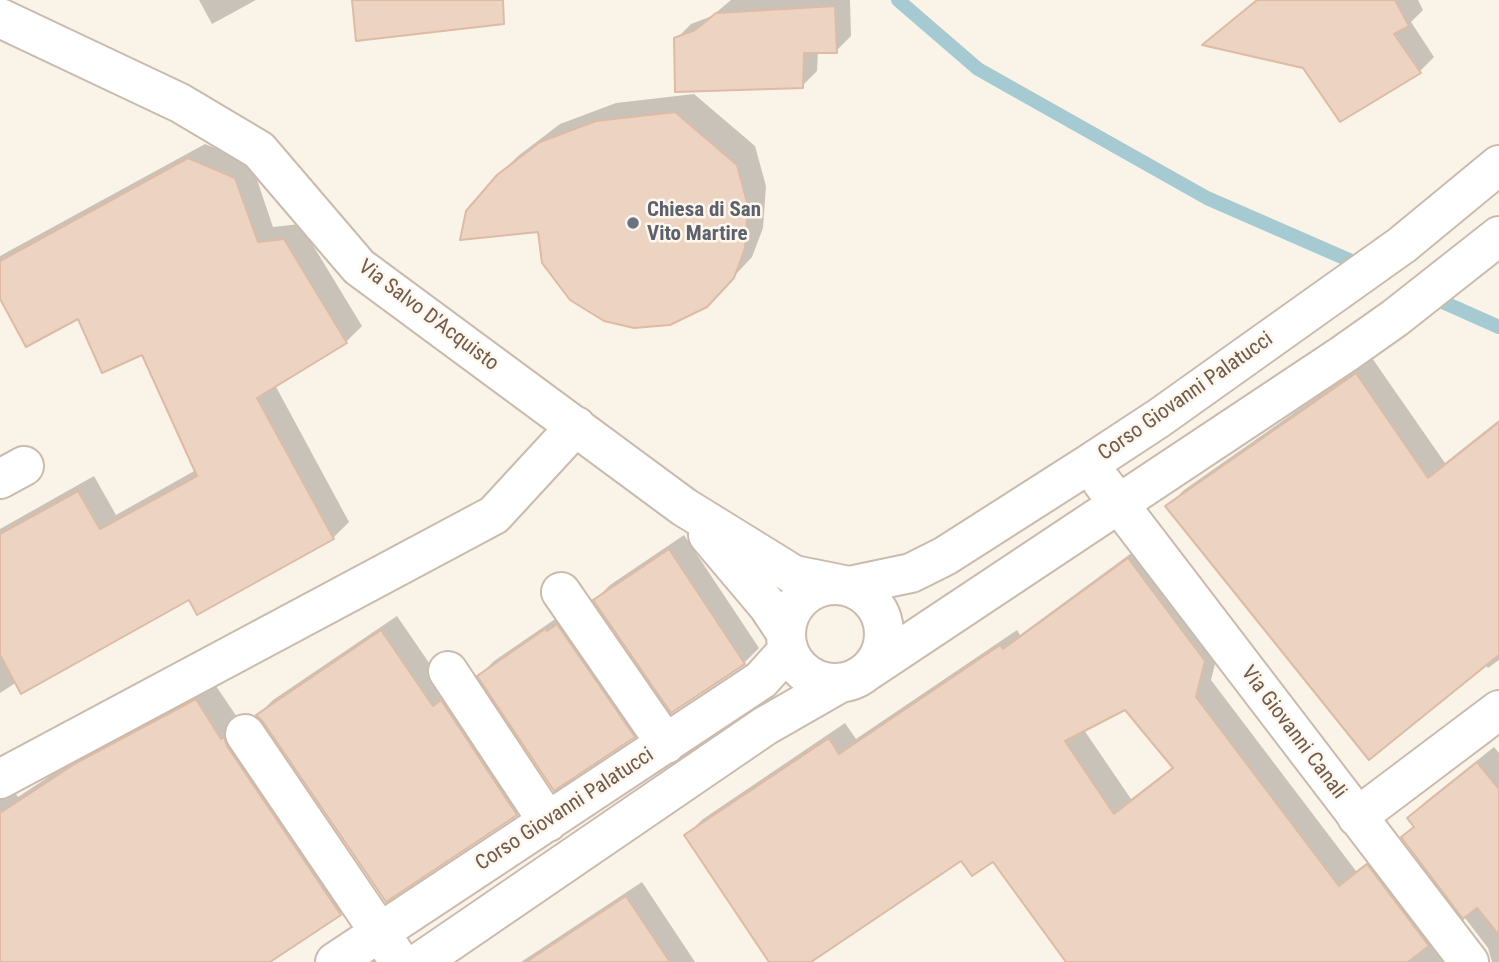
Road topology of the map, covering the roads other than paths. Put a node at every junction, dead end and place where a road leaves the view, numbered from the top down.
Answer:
1 (3, 25) edge
2 (1487, 175) edge
3 (1499, 214) edge
4 (1489, 244) edge
5 (576, 426) junction
6 (1089, 464) junction
7 (1118, 503) junction
8 (684, 507) junction
9 (849, 586) junction
10 (561, 592) dead end
11 (787, 641) junction
12 (448, 671) dead end
13 (855, 677) junction
14 (1499, 710) edge
15 (245, 734) dead end
16 (666, 744) junction
17 (0, 779) edge
18 (1357, 817) junction
19 (548, 821) junction
20 (390, 947) edge
21 (335, 962) edge
22 (420, 962) edge
23 (1469, 962) edge

1 - 5 street, Via Salvo D'Acquisto
2 - 3 street
2 - 6 street, Corso Giovanni Palatucci
4 - 7 street, Corso Giovanni Palatucci
5 - 8 street, Via Salvo D'Acquisto
5 - 17 street
6 - 7 street, Via Giovanni Canali
6 - 9 street, Corso Giovanni Palatucci
7 - 13 street, Corso Giovanni Palatucci
7 - 18 street, Via Giovanni Canali
8 - 9 street, Via Salvo D'Acquisto
8 - 11 street, Via Salvo D'Acquisto
9 - 11 street, Corso Giovanni Palatucci
9 - 13 street
10 - 16 street
11 - 13 street
11 - 16 street, Corso Giovanni Palatucci
12 - 19 street
13 - 22 street, Corso Giovanni Palatucci
14 - 18 street
15 - 20 street
16 - 19 street, Corso Giovanni Palatucci
18 - 23 street, Via Giovanni Canali
19 - 20 street, Corso Giovanni Palatucci
20 - 21 street, Corso Giovanni Palatucci

